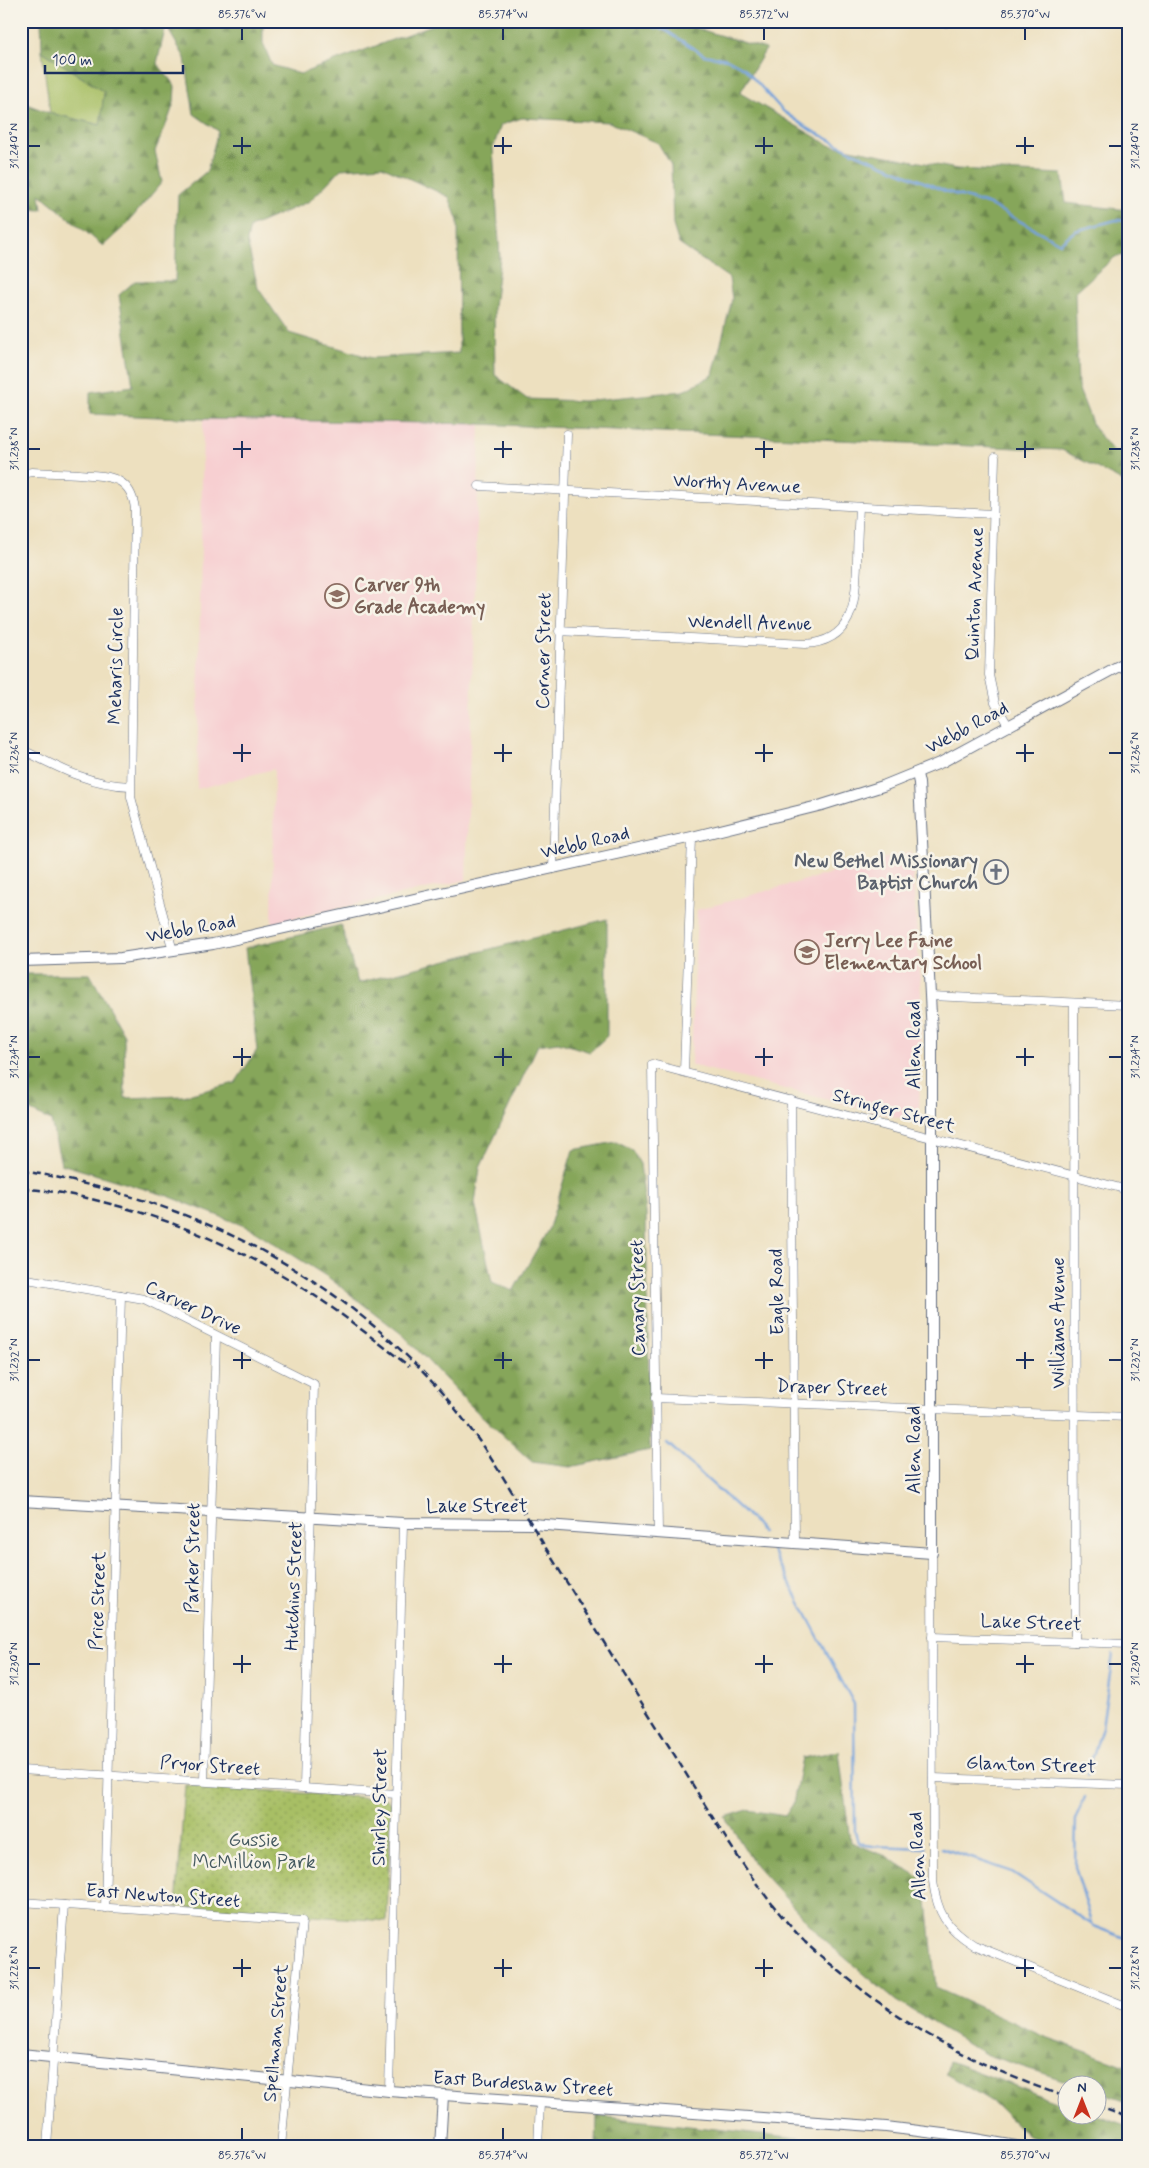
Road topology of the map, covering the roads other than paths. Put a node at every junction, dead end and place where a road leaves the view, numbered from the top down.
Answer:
1 (567, 434) dead end
2 (995, 457) dead end
3 (21, 474) edge
4 (479, 486) dead end
5 (565, 490) junction
6 (859, 507) junction
7 (994, 514) junction
8 (559, 631) junction
9 (1128, 661) edge
10 (1009, 727) junction
11 (21, 749) edge
12 (917, 774) junction
13 (130, 786) junction
14 (692, 837) junction
15 (553, 869) junction
16 (173, 951) junction
17 (21, 961) edge
18 (932, 996) junction
19 (1074, 1003) junction
20 (1128, 1005) edge
21 (652, 1064) joint
22 (684, 1072) junction
23 (791, 1100) junction
24 (932, 1138) junction
25 (1074, 1176) junction
26 (1128, 1190) edge
27 (21, 1278) edge
28 (121, 1295) junction
29 (216, 1336) junction
30 (314, 1384) joint
31 (655, 1398) junction
32 (794, 1403) junction
33 (932, 1409) junction
34 (1074, 1414) junction
35 (1128, 1417) edge
36 (21, 1501) edge
37 (117, 1506) junction
38 (211, 1512) junction
39 (312, 1518) junction
40 (403, 1523) junction
41 (658, 1533) junction
42 (795, 1542) junction
43 (932, 1553) junction
44 (932, 1637) junction
45 (1075, 1642) junction
46 (1128, 1644) edge
47 (21, 1770) edge
48 (108, 1775) junction
49 (933, 1778) junction
50 (204, 1781) junction
51 (1128, 1785) edge
52 (304, 1788) junction
53 (397, 1794) junction
54 (21, 1902) edge
55 (64, 1905) junction
56 (105, 1908) junction
57 (302, 1921) joint
58 (1128, 2007) edge
59 (21, 2054) edge
60 (53, 2058) junction
61 (288, 2082) junction
62 (389, 2091) junction
63 (443, 2096) junction
64 (540, 2102) junction
65 (47, 2147) edge
66 (281, 2147) edge
67 (440, 2147) edge
68 (538, 2147) edge
69 (1022, 2147) edge

1 - 5 street, Corner Street
2 - 7 street, Quinton Avenue
3 - 13 street, Meharis Circle
4 - 5 street, Worthy Avenue
5 - 6 street, Worthy Avenue
5 - 8 street, Corner Street
6 - 7 street, Worthy Avenue
6 - 8 street, Wendell Avenue
7 - 10 street, Quinton Avenue
8 - 15 street, Corner Street
9 - 10 street, Webb Road
10 - 12 street, Webb Road
11 - 13 street
12 - 14 street, Webb Road
12 - 18 street, Allen Road
13 - 16 street, Meharis Circle
14 - 15 street, Webb Road
14 - 22 street
15 - 16 street, Webb Road
16 - 17 street, Webb Road
18 - 19 street
18 - 24 street, Allen Road
19 - 20 street
19 - 25 street, Williams Avenue
21 - 22 street, Stringer Street
21 - 31 street, Canary Street
22 - 23 street, Stringer Street
23 - 24 street, Stringer Street
23 - 32 street, Eagle Road
24 - 25 street, Stringer Street
24 - 33 street, Allen Road
25 - 26 street, Stringer Street
25 - 34 street, Williams Avenue
27 - 28 street, Carver Drive
28 - 29 street, Carver Drive
28 - 37 street, Price Street
29 - 30 street, Carver Drive
29 - 38 street, Parker Street
30 - 39 street, Hutchins Street
31 - 32 street, Draper Street
31 - 41 street, Canary Street
32 - 33 street, Draper Street
32 - 42 street, Eagle Road
33 - 34 street, Draper Street
33 - 43 street, Allen Road
34 - 35 street, Draper Street
34 - 45 street, Williams Avenue
36 - 37 street, Lake Street
37 - 38 street, Lake Street
37 - 48 street, Price Street
38 - 39 street, Lake Street
38 - 50 street, Parker Street
39 - 40 street, Lake Street
39 - 52 street, Hutchins Street
40 - 41 street, Lake Street
40 - 53 street, Shirley Street
41 - 42 street, Lake Street
42 - 43 street, Lake Street
43 - 44 street, Allen Road
44 - 45 street, Lake Street
44 - 49 street, Allen Road
45 - 46 street, Lake Street
47 - 48 street, Pryor Street
48 - 50 street, Pryor Street
48 - 56 street, Price Street
49 - 51 street, Glanton Street
49 - 58 street, Allen Road
50 - 52 street, Pryor Street
52 - 53 street, Pryor Street
53 - 62 street, Shirley Street
54 - 55 street, East Newton Street
55 - 56 street, East Newton Street
55 - 60 street
56 - 57 street, East Newton Street
57 - 61 street, Spellman Street
59 - 60 street, East Burdeshaw Street
60 - 61 street, East Burdeshaw Street
60 - 65 street
61 - 62 street, East Burdeshaw Street
61 - 66 street, Spellman Street
62 - 63 street, East Burdeshaw Street
63 - 64 street, East Burdeshaw Street
63 - 67 street
64 - 68 street
64 - 69 street, East Burdeshaw Street

